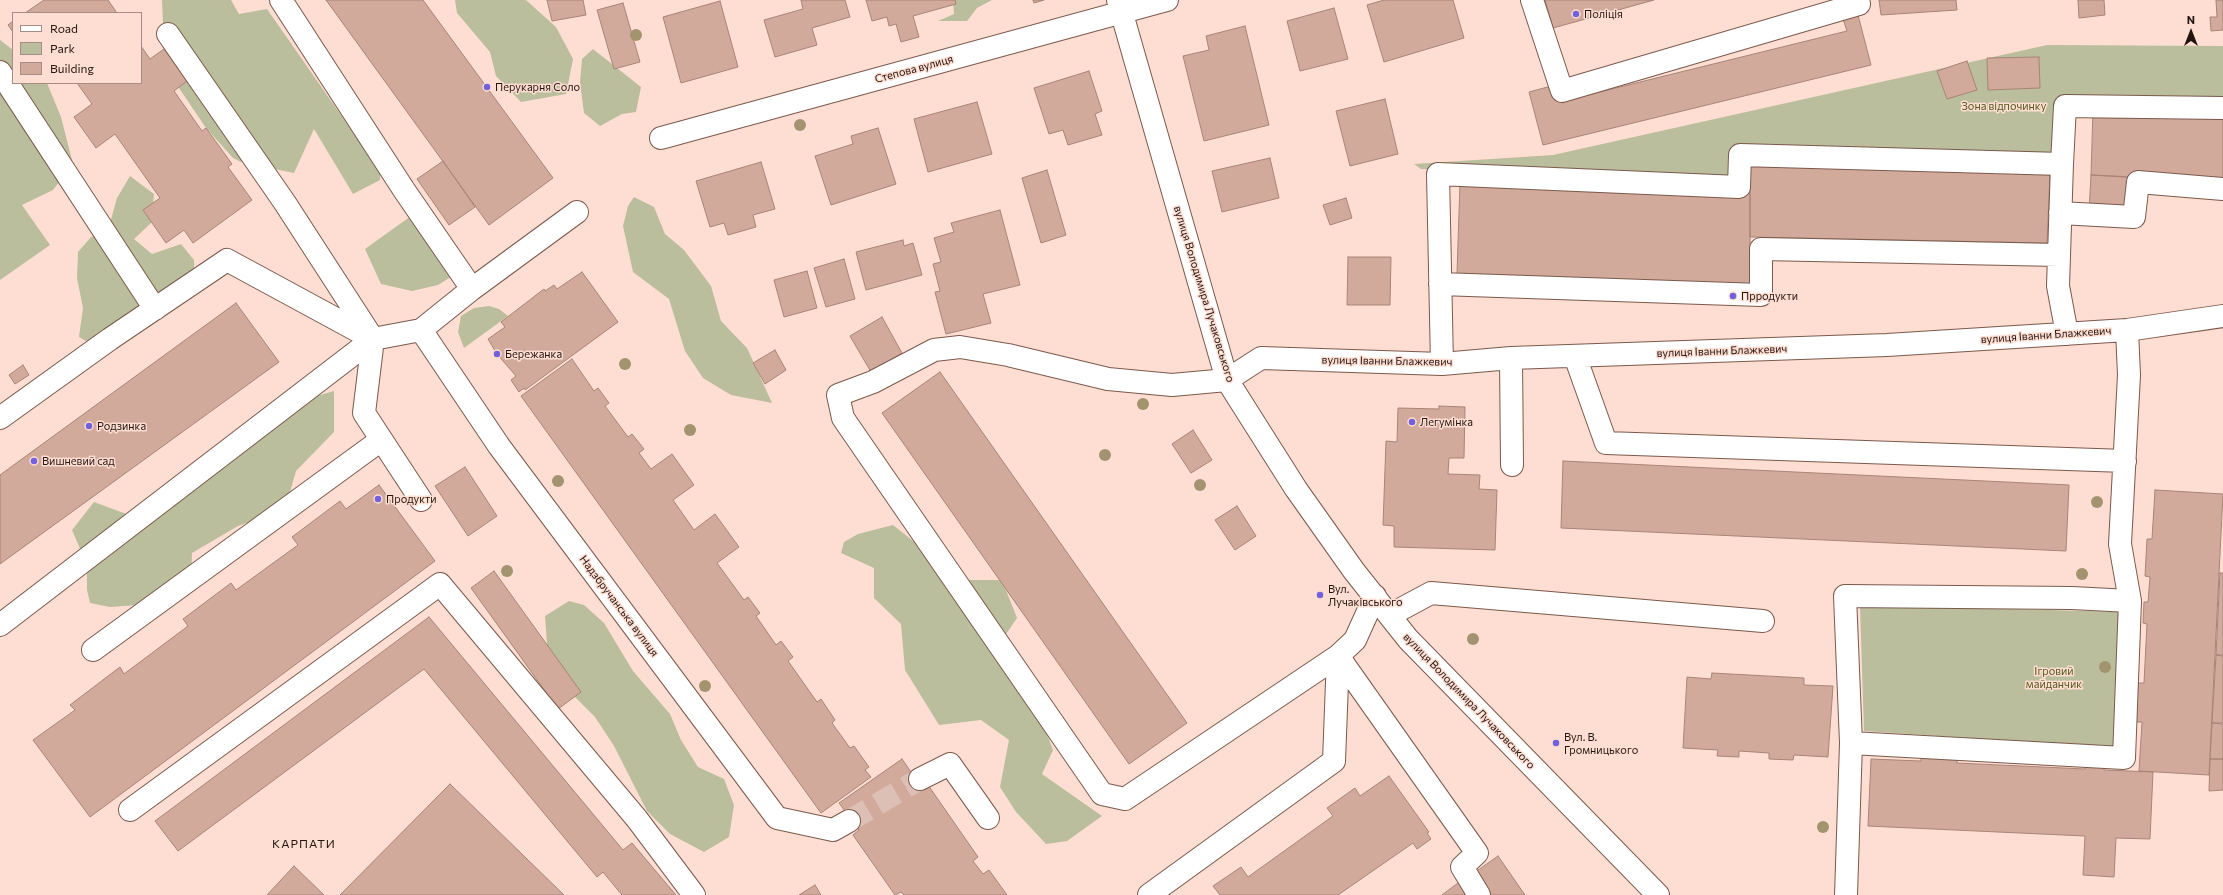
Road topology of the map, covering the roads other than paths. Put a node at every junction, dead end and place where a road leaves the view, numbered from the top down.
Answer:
1 (281, 0) edge
2 (1166, 0) edge
3 (1532, 0) edge
4 (1858, 0) edge
5 (1120, 6) edge
6 (168, 34) dead end
7 (0, 72) edge
8 (2223, 108) edge
9 (661, 138) dead end
10 (2062, 164) junction
11 (2223, 189) edge
12 (577, 212) dead end
13 (2060, 214) junction
14 (2059, 255) junction
15 (1440, 284) junction
16 (472, 290) junction
17 (155, 309) junction
18 (2223, 316) edge
19 (421, 330) junction
20 (2126, 330) junction
21 (2067, 334) junction
22 (373, 339) junction
23 (1574, 356) junction
24 (1511, 358) junction
25 (1442, 364) junction
26 (1227, 380) junction
27 (0, 418) edge
28 (381, 440) junction
29 (2125, 461) junction
30 (1512, 465) dead end
31 (421, 500) dead end
32 (1375, 596) junction
33 (2130, 601) junction
34 (1390, 615) junction
35 (1763, 621) dead end
36 (0, 625) edge
37 (93, 650) dead end
38 (1338, 656) junction
39 (1851, 744) junction
40 (920, 779) tunnel mouth
41 (130, 810) dead end
42 (988, 818) dead end
43 (849, 821) tunnel mouth
44 (694, 895) edge
45 (1149, 895) edge
46 (1479, 895) edge
47 (1658, 895) edge
48 (1846, 895) edge

1 - 16 street
2 - 5 street, Степова вулиця
3 - 4 street
5 - 9 street, Степова вулиця
5 - 26 street, вулиця Володимира Лучаковського
6 - 22 street
7 - 17 street
8 - 10 street
10 - 13 street
10 - 15 street
11 - 13 street
12 - 16 street
13 - 14 street
14 - 15 street
14 - 21 street
15 - 25 street
16 - 19 street
17 - 22 street
17 - 27 street
18 - 20 street, вулиця Іванни Блажкевич
19 - 22 street
19 - 43 street, Надзбручанська вулиця
20 - 21 street, вулиця Іванни Блажкевич
20 - 29 street
21 - 23 street, вулиця Іванни Блажкевич
22 - 28 street
22 - 36 street
23 - 24 street, вулиця Іванни Блажкевич
23 - 29 street
24 - 25 street, вулиця Іванни Блажкевич
24 - 30 street
25 - 26 street, вулиця Іванни Блажкевич
26 - 32 street, вулиця Володимира Лучаковського
26 - 38 street
28 - 31 street
28 - 37 street
29 - 33 street
32 - 34 street, вулиця Володимира Лучаковського
32 - 38 street
33 - 39 street
33 - 39 street
34 - 35 street
34 - 47 street, вулиця Володимира Лучаковського
38 - 45 street
38 - 46 street
39 - 48 street
40 - 42 street
41 - 44 street

